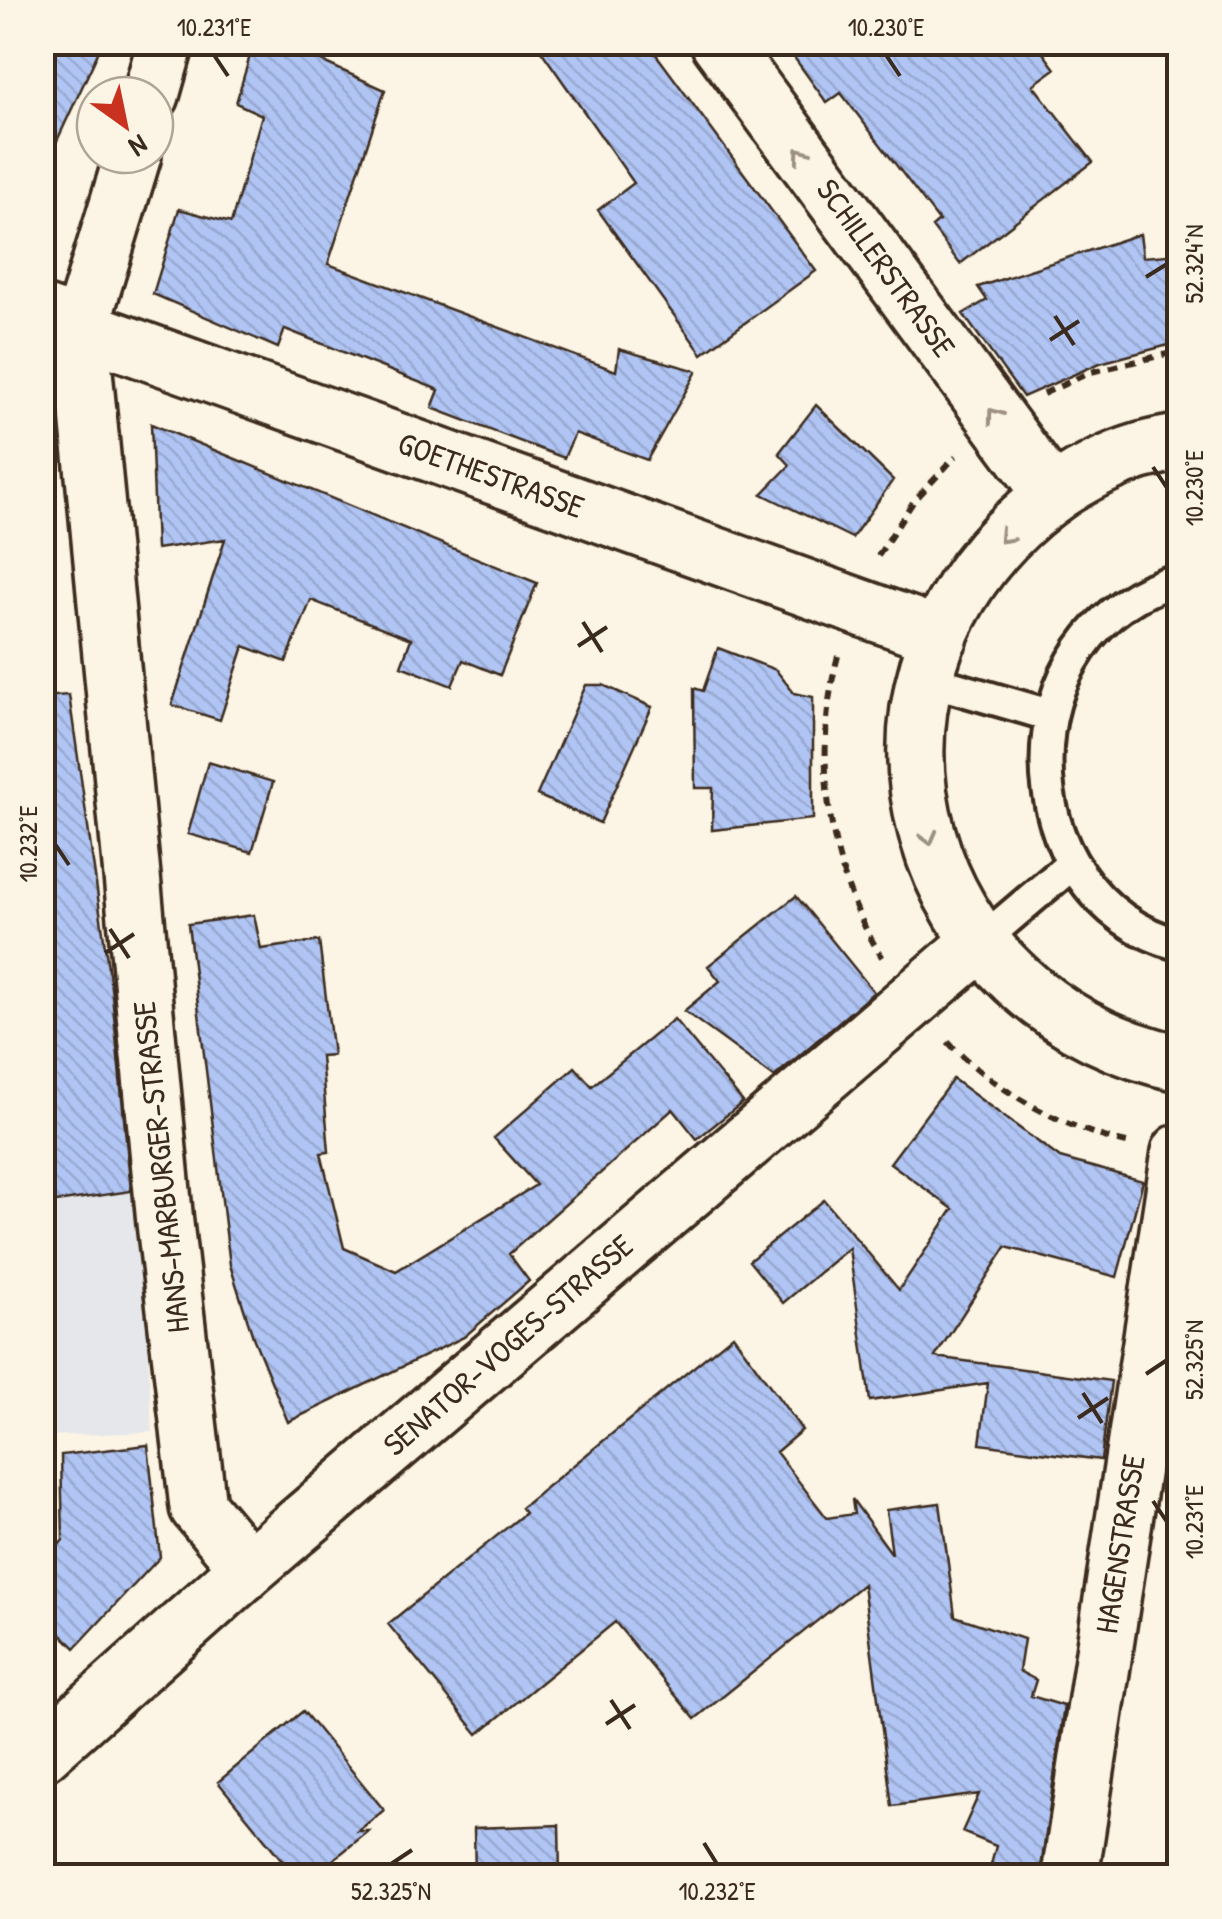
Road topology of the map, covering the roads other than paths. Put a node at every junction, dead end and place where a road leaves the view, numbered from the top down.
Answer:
1 (166, 42) edge
2 (719, 42) edge
3 (157, 75) edge
4 (123, 175) edge
5 (61, 322) edge
6 (1180, 443) edge
7 (1052, 494) junction
8 (1180, 579) edge
9 (932, 658) junction
10 (1049, 715) junction
11 (1072, 864) junction
12 (979, 943) junction
13 (1180, 945) edge
14 (1180, 1063) edge
15 (1180, 1152) edge
16 (249, 1568) junction
17 (42, 1754) edge
18 (1070, 1876) edge

1 - 3 street
7 -> 2 street, SCHILLERSTRASSE
4 - 5 street
5 - 9 street, GOETHESTRASSE
5 - 16 street, HANS-MARBURGER-STRASSE
6 - 7 street
7 -> 9 street
8 - 10 lane
9 - 10 lane
9 -> 12 street
10 - 11 lane
11 - 12 lane
11 - 13 lane
12 - 14 street
12 - 16 street, SENATOR-VOGES-STRASSE
15 - 18 street, HAGENSTRASSE
16 - 17 street, SENATOR-VOGES-STRASSE

